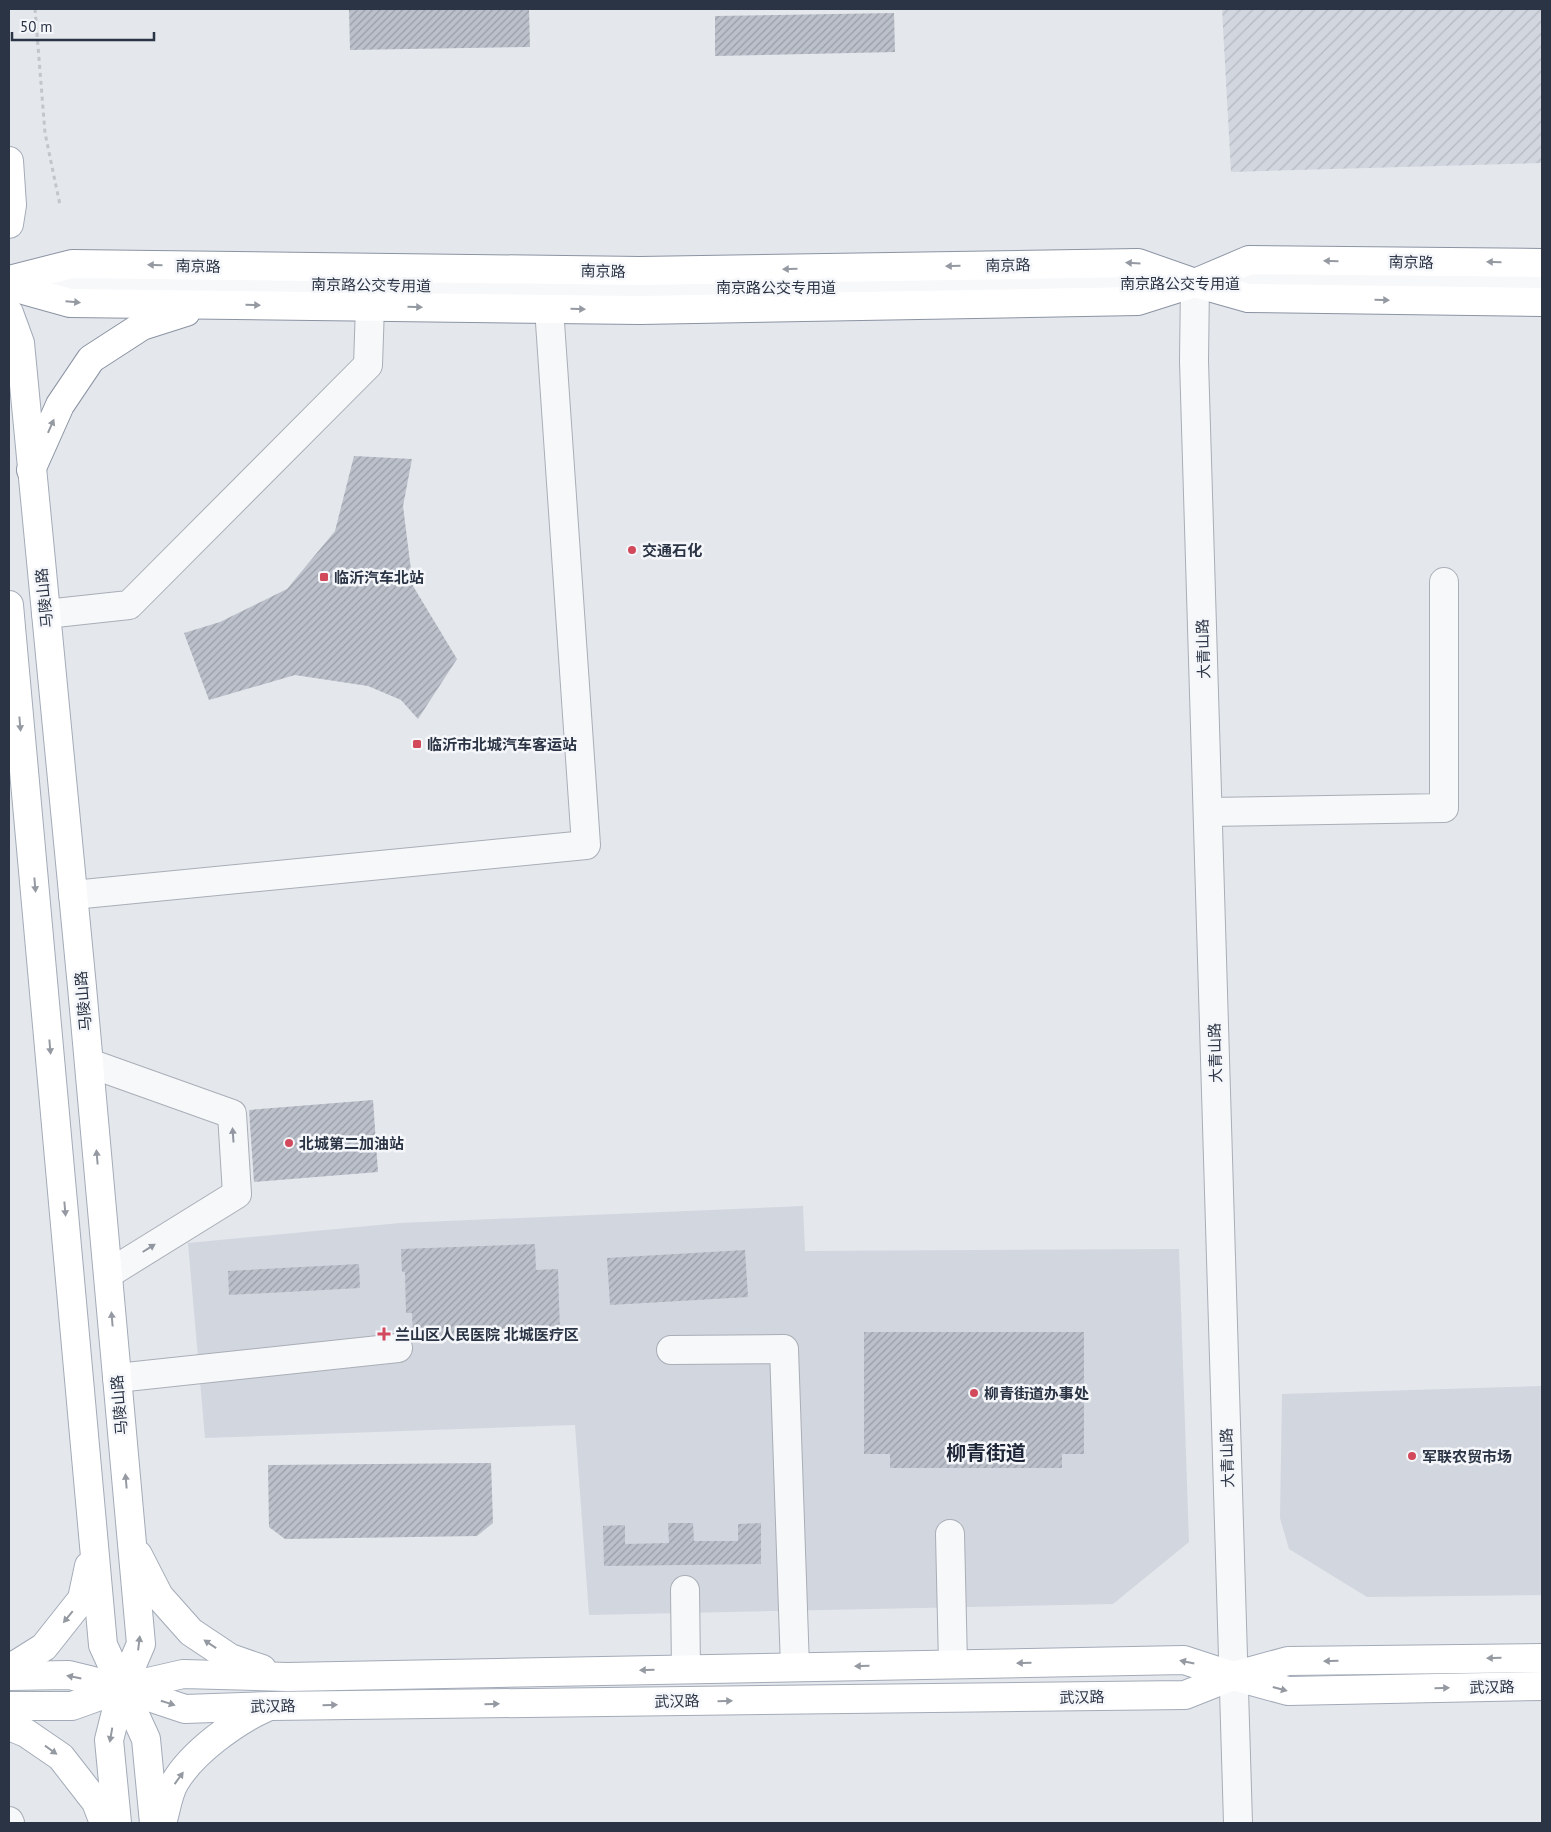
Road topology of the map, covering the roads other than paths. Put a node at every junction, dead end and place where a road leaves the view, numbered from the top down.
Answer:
1 (9, 161) edge
2 (9, 224) edge
3 (1542, 263) edge
4 (1542, 281) edge
5 (9, 283) edge
6 (1195, 284) junction
7 (1542, 302) edge
8 (212, 304) junction
9 (370, 306) junction
10 (548, 308) junction
11 (9, 313) edge
12 (32, 470) junction
13 (1444, 582) dead end
14 (9, 605) edge
15 (46, 614) junction
16 (1208, 812) junction
17 (73, 895) junction
18 (89, 1064) junction
19 (108, 1274) junction
20 (398, 1348) dead end
21 (671, 1350) dead end
22 (117, 1378) junction
23 (950, 1534) dead end
24 (94, 1540) junction
25 (132, 1544) junction
26 (685, 1590) dead end
27 (1542, 1658) edge
28 (953, 1664) junction
29 (795, 1667) junction
30 (9, 1669) edge
31 (686, 1669) junction
32 (9, 1676) edge
33 (1233, 1676) junction
34 (287, 1677) junction
35 (1542, 1686) edge
36 (122, 1688) junction
37 (9, 1706) edge
38 (270, 1706) junction
39 (9, 1726) edge
40 (104, 1823) edge
41 (116, 1823) edge
42 (154, 1823) edge
43 (162, 1823) edge
44 (1238, 1823) edge

1 - 2 main road
3 -> 6 main road, 南京路
4 - 6 street, 南京路公交专用道
5 - 6 main road, 南京路
5 -> 8 main road, 南京路
6 -> 7 main road, 南京路
10 -> 6 main road, 南京路
6 - 16 street, 大青山路
8 -> 9 main road, 南京路
12 -> 8 main road
9 -> 10 main road, 南京路
9 - 15 street
10 - 17 street
11 - 12 main road, 马陵山路
12 - 15 main road, 马陵山路
13 - 16 street
14 -> 24 main road
15 - 17 main road, 马陵山路
16 - 33 street, 大青山路
17 - 18 main road, 马陵山路
19 -> 18 main road, 马陵山路
19 -> 18 street
22 -> 19 main road, 马陵山路
20 - 22 street
21 - 29 street
25 -> 22 main road, 马陵山路
23 - 28 street
24 -> 30 main road
24 - 36 main road
34 -> 25 main road
36 -> 25 main road, 马陵山路
26 - 31 street
27 -> 33 main road, 武汉路
28 -> 29 main road, 武汉路
33 -> 28 main road, 武汉路
29 - 31 main road, 武汉路
31 -> 34 main road, 武汉路
36 -> 32 main road, 武汉路
33 -> 35 main road, 武汉路
38 -> 33 main road, 武汉路
33 - 44 street, 大青山路
34 - 36 main road, 武汉路
36 - 37 main road, 武汉路
36 -> 38 main road, 武汉路
36 -> 41 main road, 马陵山路
36 - 42 main road
43 -> 38 main road
39 -> 40 main road

